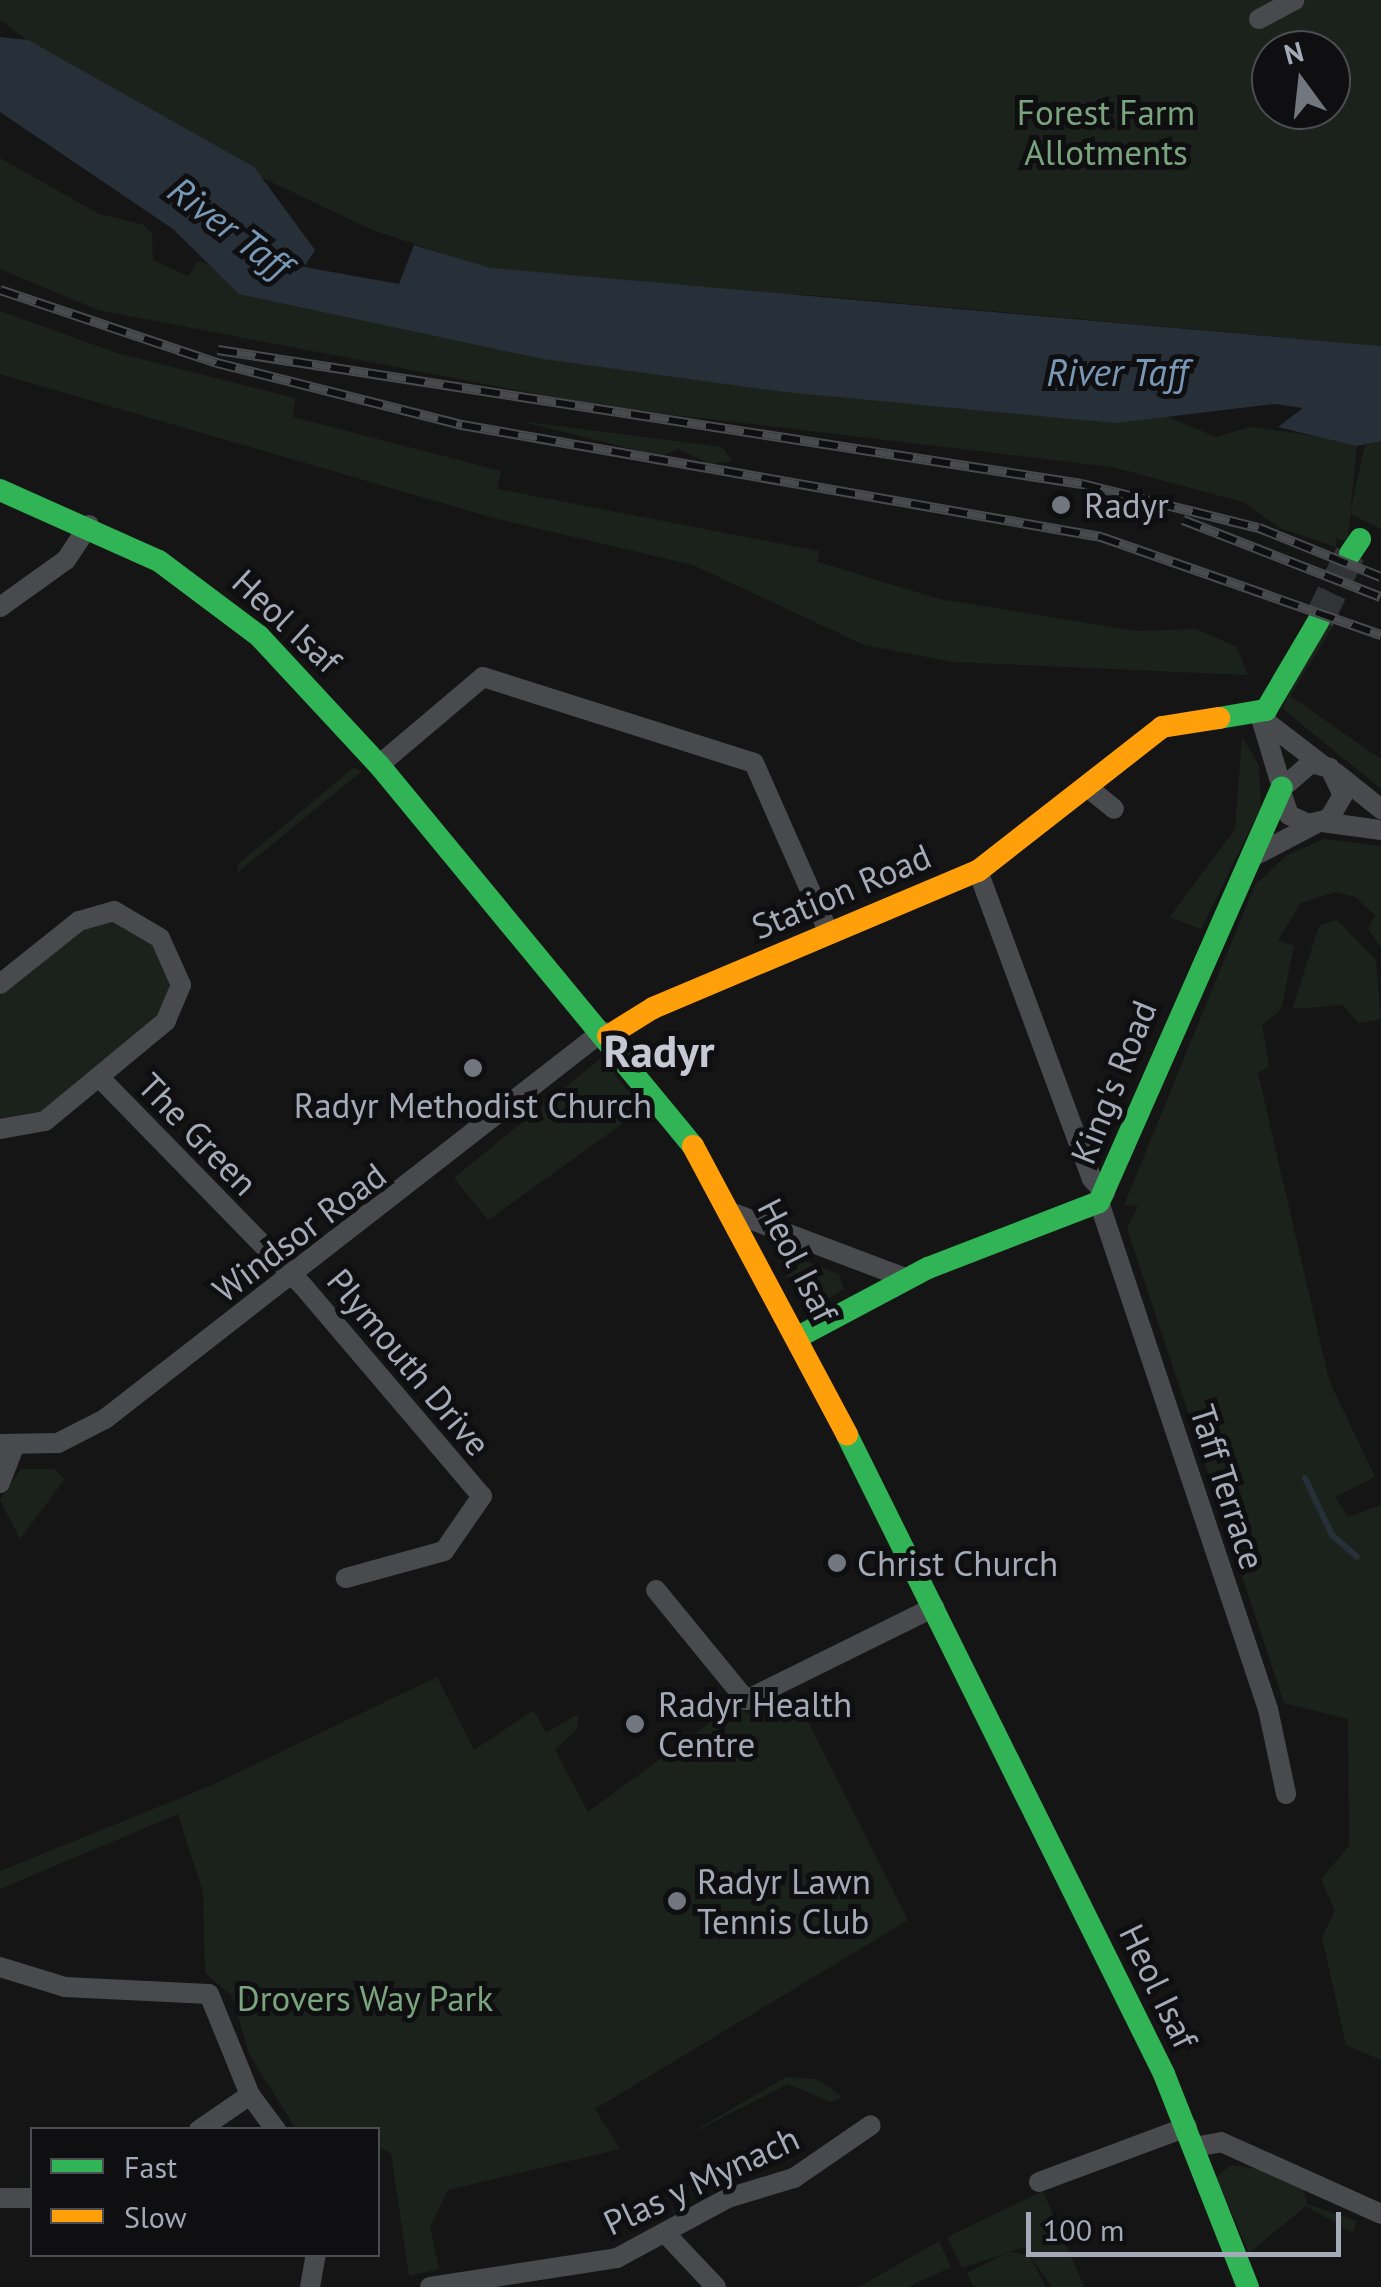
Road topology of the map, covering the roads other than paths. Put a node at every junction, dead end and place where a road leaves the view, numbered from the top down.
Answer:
1 (1294, 0) edge
2 (1259, 19) dead end
3 (0, 490) edge
4 (90, 525) junction
5 (0, 607) edge
6 (1319, 620) tunnel mouth
7 (1261, 716) junction
8 (380, 766) junction
9 (1326, 766) junction
10 (1086, 786) junction
11 (1281, 790) junction
12 (1114, 809) dead end
13 (1381, 810) edge
14 (1319, 824) junction
15 (1381, 830) edge
16 (1256, 856) junction
17 (978, 872) junction
18 (829, 933) junction
19 (0, 984) edge
20 (605, 1033) junction
21 (99, 1076) junction
22 (0, 1129) edge
23 (1102, 1198) junction
24 (736, 1214) junction
25 (294, 1277) junction
26 (908, 1279) junction
27 (798, 1337) junction
28 (7, 1445) edge
29 (0, 1483) edge
30 (346, 1578) dead end
31 (656, 1590) dead end
32 (934, 1608) junction
33 (1286, 1794) dead end
34 (0, 1967) edge
35 (250, 2095) junction
36 (870, 2125) dead end
37 (204, 2127) edge
38 (274, 2127) edge
39 (1190, 2137) junction
40 (1038, 2182) dead end
41 (0, 2198) edge
42 (30, 2198) edge
43 (1381, 2214) edge
44 (666, 2234) junction
45 (315, 2257) edge
46 (310, 2287) edge
47 (430, 2287) edge
48 (716, 2287) edge
49 (1248, 2287) edge

1 - 2 street
3 - 4 main road, Heol Isaf
4 - 5 street
4 - 8 main road, Heol Isaf
6 - 7 main road
7 - 9 street
7 - 10 main road, Station Road
7 - 11 street
8 - 18 street
8 - 20 main road, Heol Isaf
9 - 11 street
9 - 13 street
9 - 14 street
10 - 12 street
10 - 17 main road, Station Road
11 - 14 street
11 - 16 main road, King's Road
14 - 15 street
14 - 16 street
16 - 23 main road, King's Road
17 - 18 main road, Station Road
17 - 23 street, Taff Terrace
18 - 20 main road, Station Road
19 - 21 street, The Green
20 - 24 main road, Heol Isaf
20 - 25 street, Windsor Road
21 - 22 street, The Green
21 - 25 street, The Green
23 - 26 main road, King's Road
23 - 33 street, Taff Terrace
24 - 26 street
24 - 27 main road, Heol Isaf
25 - 28 street, Windsor Road
25 - 30 street, Plymouth Drive
26 - 27 main road, King's Road
27 - 32 main road, Heol Isaf
28 - 29 street, Windsor Road
31 - 32 street
32 - 39 main road, Heol Isaf
34 - 35 street
35 - 37 street
35 - 38 street
36 - 44 street, Plas y Mynach
39 - 40 street
39 - 43 street
39 - 49 main road, Heol Isaf
41 - 42 street
44 - 47 street, Plas y Mynach
44 - 48 street
45 - 46 street

